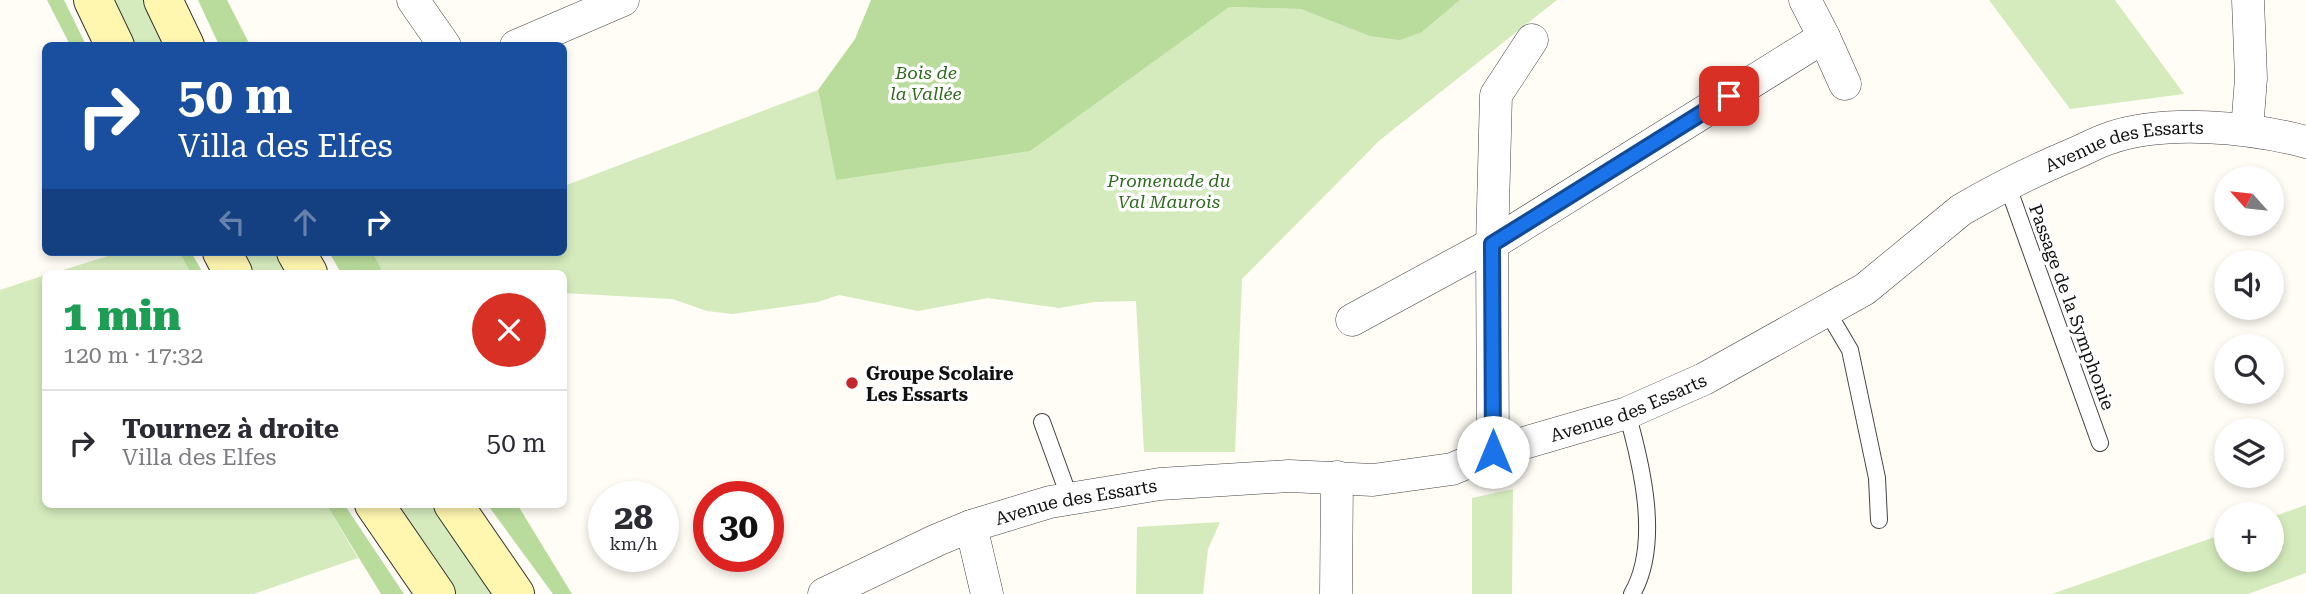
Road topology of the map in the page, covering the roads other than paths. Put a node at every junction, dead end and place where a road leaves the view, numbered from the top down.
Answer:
1 (93, 0) edge
2 (163, 0) edge
3 (413, 0) edge
4 (623, 0) edge
5 (1805, 0) edge
6 (2248, 0) edge
7 (1824, 37) junction
8 (1532, 40) dead end
9 (113, 42) edge
10 (183, 42) edge
11 (442, 42) edge
12 (525, 42) edge
13 (1846, 84) dead end
14 (2247, 130) junction
15 (2306, 142) edge
16 (2007, 184) junction
17 (1492, 244) junction
18 (1827, 311) junction
19 (1352, 320) dead end
20 (1627, 413) junction
21 (1042, 422) dead end
22 (2100, 443) dead end
23 (1493, 452) junction
24 (1337, 477) junction
25 (1070, 499) junction
26 (377, 508) edge
27 (456, 508) edge
28 (1878, 520) dead end
29 (971, 526) junction
30 (436, 594) edge
31 (515, 594) edge
32 (824, 594) edge
33 (987, 594) edge
34 (1336, 594) edge
35 (1632, 594) edge

1 - 9 main road
2 - 10 main road
3 - 11 street
4 - 12 street
5 - 7 street
6 - 14 street
7 - 13 street
7 - 17 street
8 - 17 street
14 - 15 street, Avenue des Essarts
14 - 16 street, Avenue des Essarts
16 - 18 street, Avenue des Essarts
16 - 22 lane, Passage de la Symphonie
17 - 19 street
17 - 23 street
18 - 20 street, Avenue des Essarts
18 - 28 lane
20 - 23 street, Avenue des Essarts
20 - 35 lane
21 - 25 lane
23 - 24 street, Avenue des Essarts
24 - 25 street, Avenue des Essarts
24 - 34 street
25 - 29 street, Avenue des Essarts
26 - 30 main road
27 - 31 main road
29 - 32 street, Avenue des Essarts
29 - 33 street

